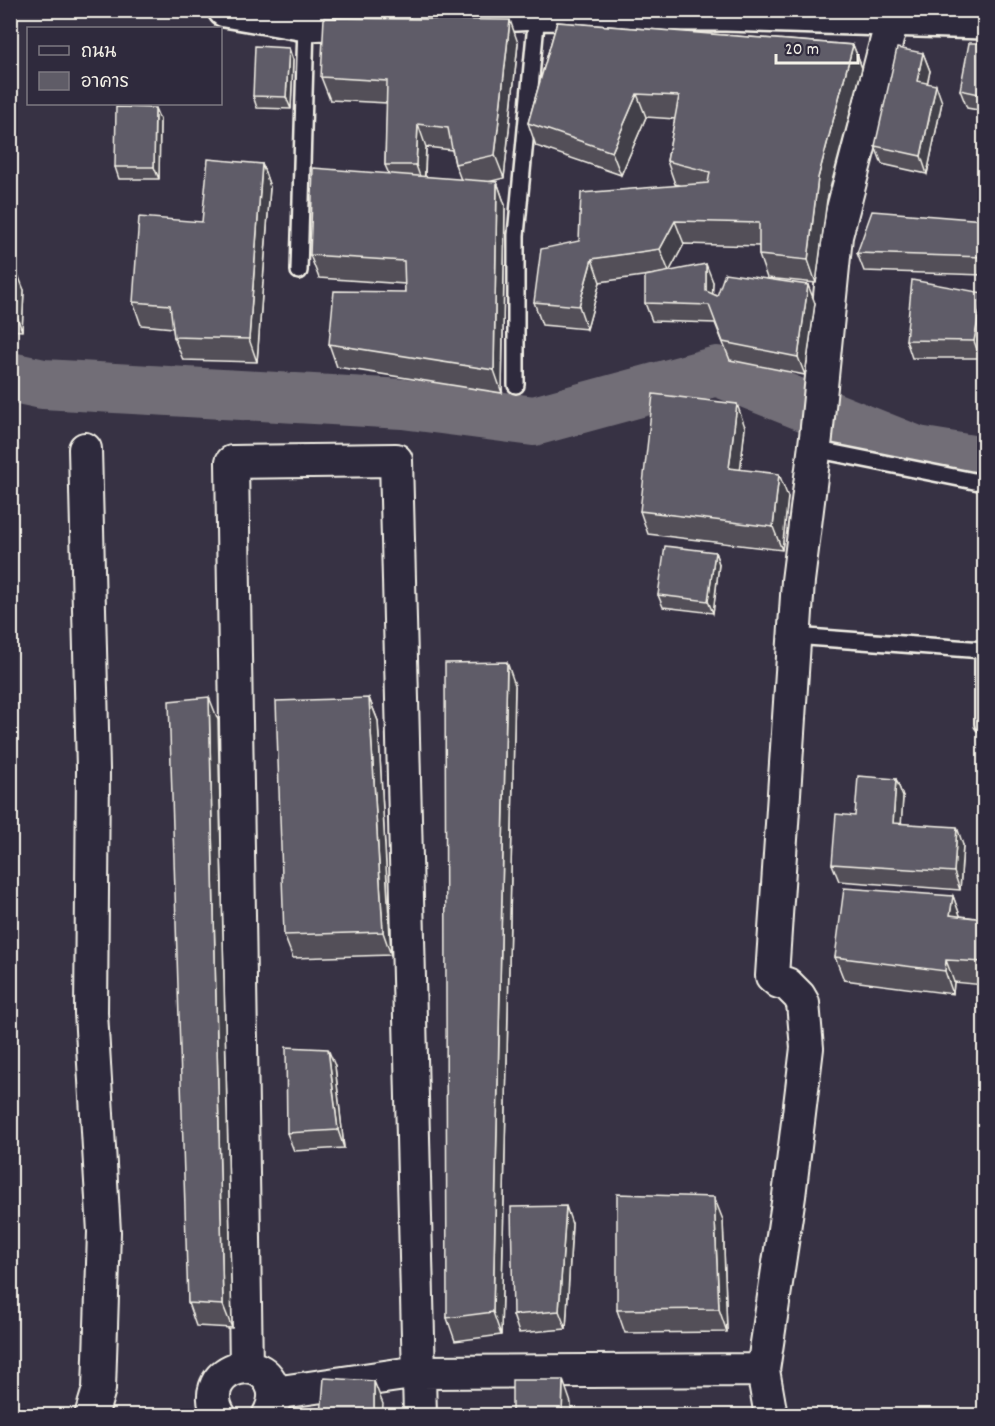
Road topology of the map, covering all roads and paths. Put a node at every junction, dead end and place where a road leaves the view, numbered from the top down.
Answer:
1 (225, 10) edge
2 (537, 12) edge
3 (892, 20) junction
4 (984, 22) edge
5 (306, 24) junction
6 (299, 271) dead end
7 (516, 385) dead end
8 (815, 443) junction
9 (85, 449) dead end
10 (984, 483) edge
11 (794, 636) junction
12 (983, 724) edge
13 (246, 1367) junction
14 (763, 1370) junction
15 (419, 1372) junction
16 (271, 1404) edge
17 (91, 1416) edge
18 (220, 1416) edge
19 (420, 1416) edge
20 (771, 1416) edge

1 - 5 street
2 - 3 street
2 - 5 street
2 - 7 lane
3 - 4 street
3 - 8 street
5 - 6 lane
8 - 10 lane
8 - 11 street
9 - 17 street
11 - 12 lane
11 - 14 street
13 - 15 street
13 - 16 street
13 - 18 street
14 - 15 street
14 - 20 street
15 - 16 street
15 - 19 street

